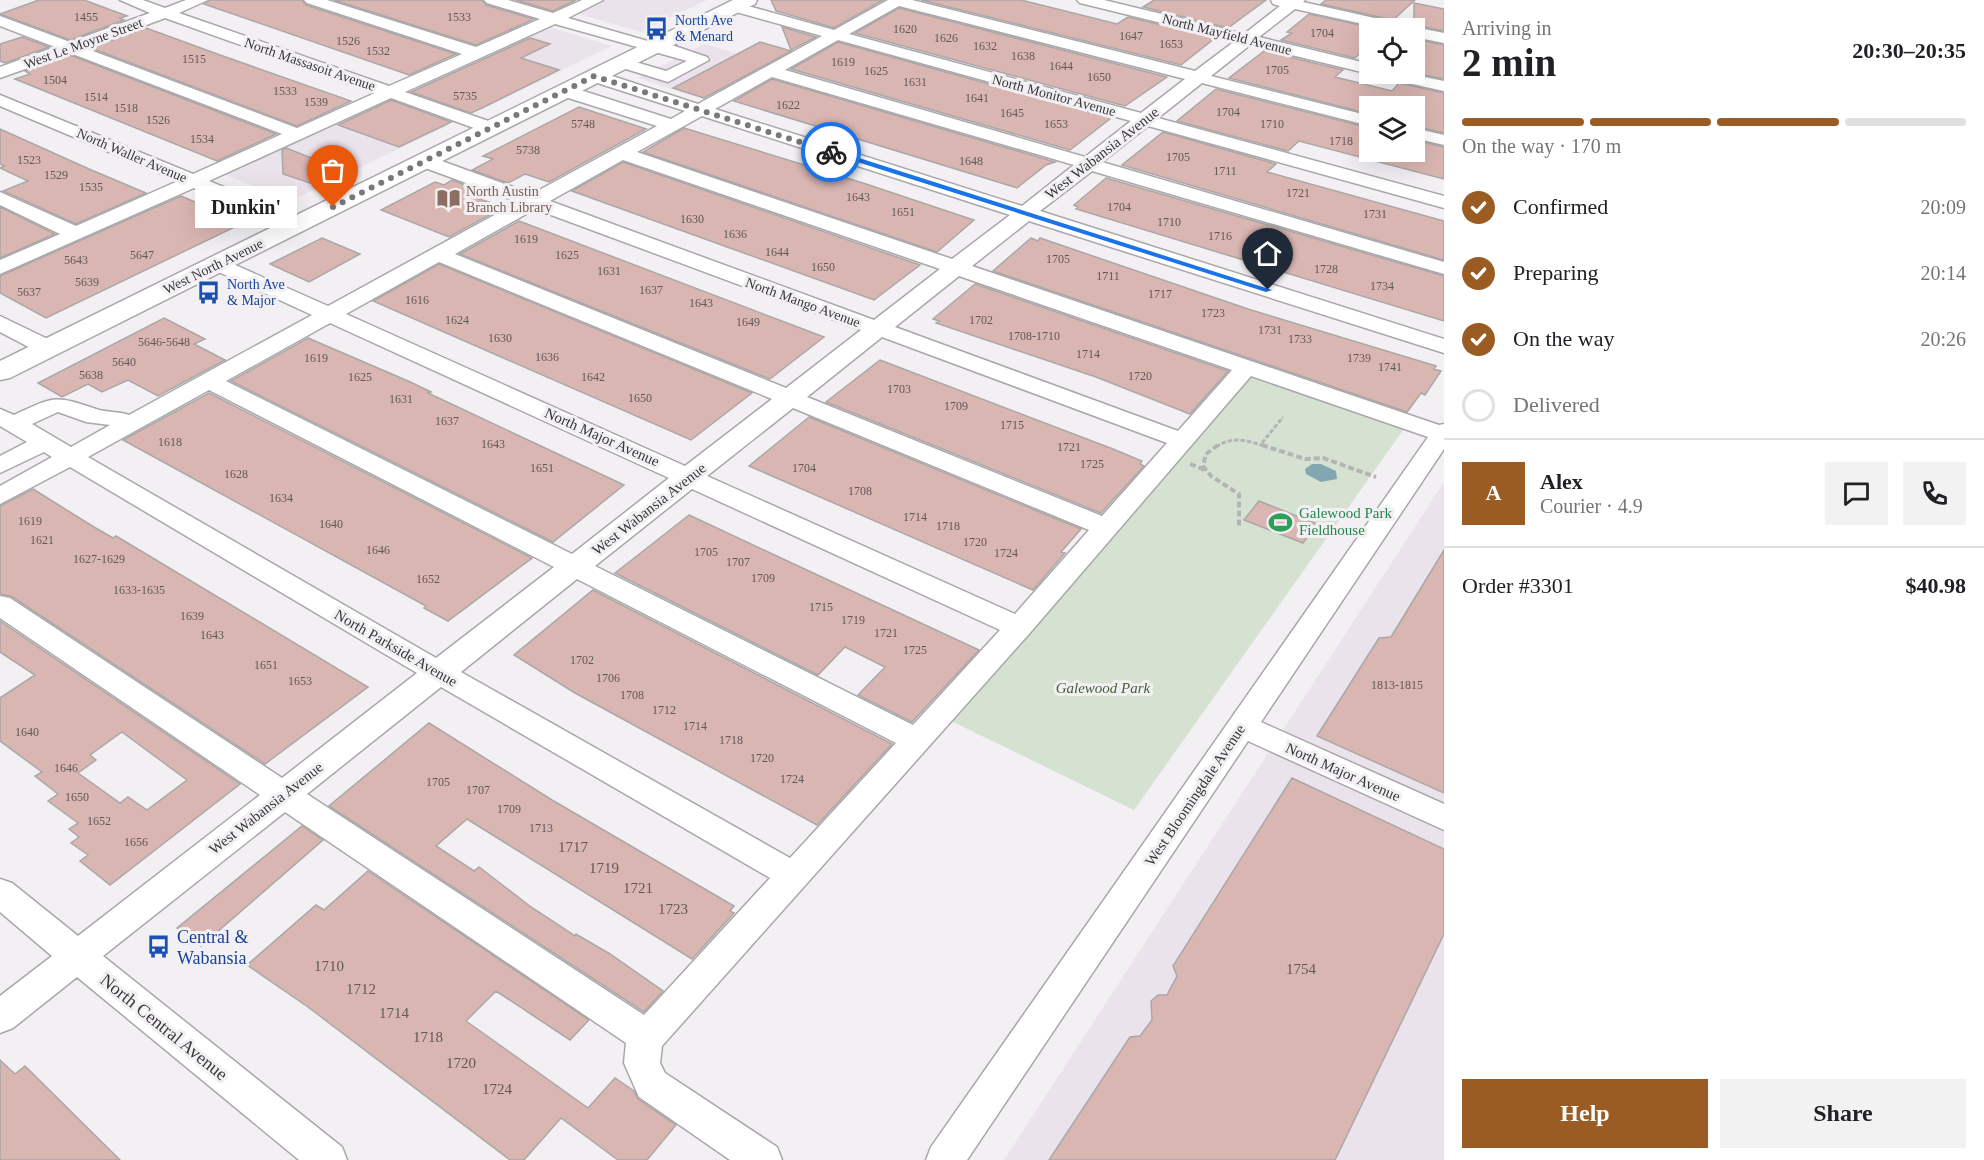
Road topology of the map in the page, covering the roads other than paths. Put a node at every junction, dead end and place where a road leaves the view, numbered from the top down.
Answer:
1 (128, 0) edge
2 (200, 0) edge
3 (312, 0) edge
4 (492, 0) edge
5 (595, 0) edge
6 (899, 0) edge
7 (1085, 0) edge
8 (1288, 1) edge
9 (739, 11) edge
10 (165, 13) junction
11 (554, 18) junction
12 (1359, 18) edge
13 (780, 20) junction
14 (0, 21) edge
15 (756, 32) dead end
16 (1425, 34) edge
17 (836, 35) junction
18 (1444, 38) edge
19 (1247, 39) junction
20 (70, 47) junction
21 (654, 47) junction
22 (477, 53) junction
23 (622, 63) junction
24 (1359, 66) edge
25 (771, 71) junction
26 (0, 73) edge
27 (594, 76) junction
28 (1199, 77) junction
29 (1425, 82) edge
30 (1444, 86) edge
31 (565, 91) junction
32 (390, 92) junction
33 (0, 99) edge
34 (700, 110) junction
35 (1359, 118) edge
36 (1144, 120) junction
37 (672, 125) junction
38 (491, 128) junction
39 (297, 135) junction
40 (1425, 136) edge
41 (1444, 140) edge
42 (621, 153) junction
43 (424, 161) junction
44 (1088, 164) junction
45 (194, 181) junction
46 (0, 198) edge
47 (533, 202) junction
48 (1444, 202) edge
49 (1025, 213) junction
50 (297, 224) junction
51 (77, 234) junction
52 (438, 254) junction
53 (217, 264) junction
54 (0, 268) edge
55 (956, 268) junction
56 (1444, 268) edge
57 (330, 314) junction
58 (0, 323) edge
59 (878, 329) junction
60 (1444, 346) edge
61 (48, 348) junction
62 (1247, 367) junction
63 (0, 372) edge
64 (208, 381) junction
65 (790, 398) junction
66 (7, 420) edge
67 (130, 424) junction
68 (1443, 432) edge
69 (1183, 441) junction
70 (45, 442) junction
71 (70, 457) junction
72 (0, 466) edge
73 (690, 476) junction
74 (0, 496) edge
75 (1107, 528) junction
76 (574, 567) junction
77 (0, 605) edge
78 (1019, 627) junction
79 (439, 673) junction
80 (1242, 726) junction
81 (917, 740) junction
82 (284, 795) junction
83 (1444, 818) edge
84 (794, 876) junction
85 (0, 893) edge
86 (77, 956) junction
87 (0, 1017) edge
88 (648, 1037) junction
89 (328, 1160) edge
90 (763, 1160) edge
91 (945, 1160) edge

1 - 10 street, North Massasoit Avenue
2 - 10 street, West Le Moyne Street
3 - 22 street
4 - 11 street
5 - 11 street
6 - 17 street
6 - 28 street
7 - 19 street, North Mayfield Avenue
8 - 12 street
8 - 19 street, West Wabansia Avenue
9 - 13 street, North Monitor Avenue
9 - 21 main road, West North Avenue
10 - 20 street, West Le Moyne Street
10 - 32 street, North Massasoit Avenue
11 - 21 street
11 - 22 street
13 - 15 street
13 - 17 street, North Monitor Avenue
14 - 20 street
16 - 18 street
17 - 25 street
17 - 36 street, North Monitor Avenue
19 - 24 street, North Mayfield Avenue
19 - 28 street, West Wabansia Avenue
20 - 26 street, West Le Moyne Street
20 - 39 street
21 - 23 main road, West North Avenue
21 - 23 street
22 - 32 street
23 - 27 main road, West North Avenue
25 - 34 street
25 - 44 street
27 - 31 main road, West North Avenue
27 - 34 street
28 - 35 street
28 - 36 street, West Wabansia Avenue
29 - 30 street
31 - 37 street
31 - 38 main road, West North Avenue
32 - 38 street, North Massasoit Avenue
32 - 39 street
33 - 45 street, North Waller Avenue
34 - 37 street
34 - 49 street
36 - 44 street, West Wabansia Avenue
36 - 48 street, North Monitor Avenue
37 - 42 street
38 - 43 main road, West North Avenue
39 - 45 street
40 - 41 street
42 - 47 street
42 - 55 street
43 - 47 street, North Mango Avenue
43 - 50 main road, West North Avenue
44 - 49 street, West Wabansia Avenue
44 - 56 street
45 - 50 street, North Waller Avenue
45 - 51 street
46 - 51 street
47 - 52 street
47 - 59 street, North Mango Avenue
49 - 55 street, West Wabansia Avenue
49 - 60 street
50 - 53 main road, West North Avenue
51 - 54 street
52 - 57 street
52 - 65 street
53 - 57 street, North Major Avenue
53 - 61 main road, West North Avenue
55 - 59 street, West Wabansia Avenue
55 - 62 street
57 - 64 street
57 - 73 street, North Major Avenue
58 - 61 street
59 - 65 street, West Wabansia Avenue
59 - 69 street, North Mango Avenue
61 - 63 main road, West North Avenue
62 - 68 street
62 - 69 street
64 - 67 street
64 - 76 street
65 - 73 street, West Wabansia Avenue
65 - 75 street
66 - 67 street
66 - 70 street, North Parkside Avenue
67 - 71 street
68 - 80 street, West Bloomingdale Avenue
69 - 75 street
70 - 71 street, North Parkside Avenue
70 - 72 street
71 - 74 street
71 - 79 street, North Parkside Avenue
73 - 76 street, West Wabansia Avenue
73 - 78 street, North Major Avenue
75 - 78 street
76 - 79 street, West Wabansia Avenue
76 - 81 street
77 - 82 street
78 - 81 street
79 - 82 street, West Wabansia Avenue
79 - 84 street, North Parkside Avenue
80 - 83 street, North Major Avenue
80 - 91 street, West Bloomingdale Avenue
81 - 84 street
82 - 86 street, West Wabansia Avenue
82 - 88 street
84 - 88 street
85 - 86 street, North Central Avenue
86 - 87 street, West Wabansia Avenue
86 - 89 street, North Central Avenue
88 - 90 street

